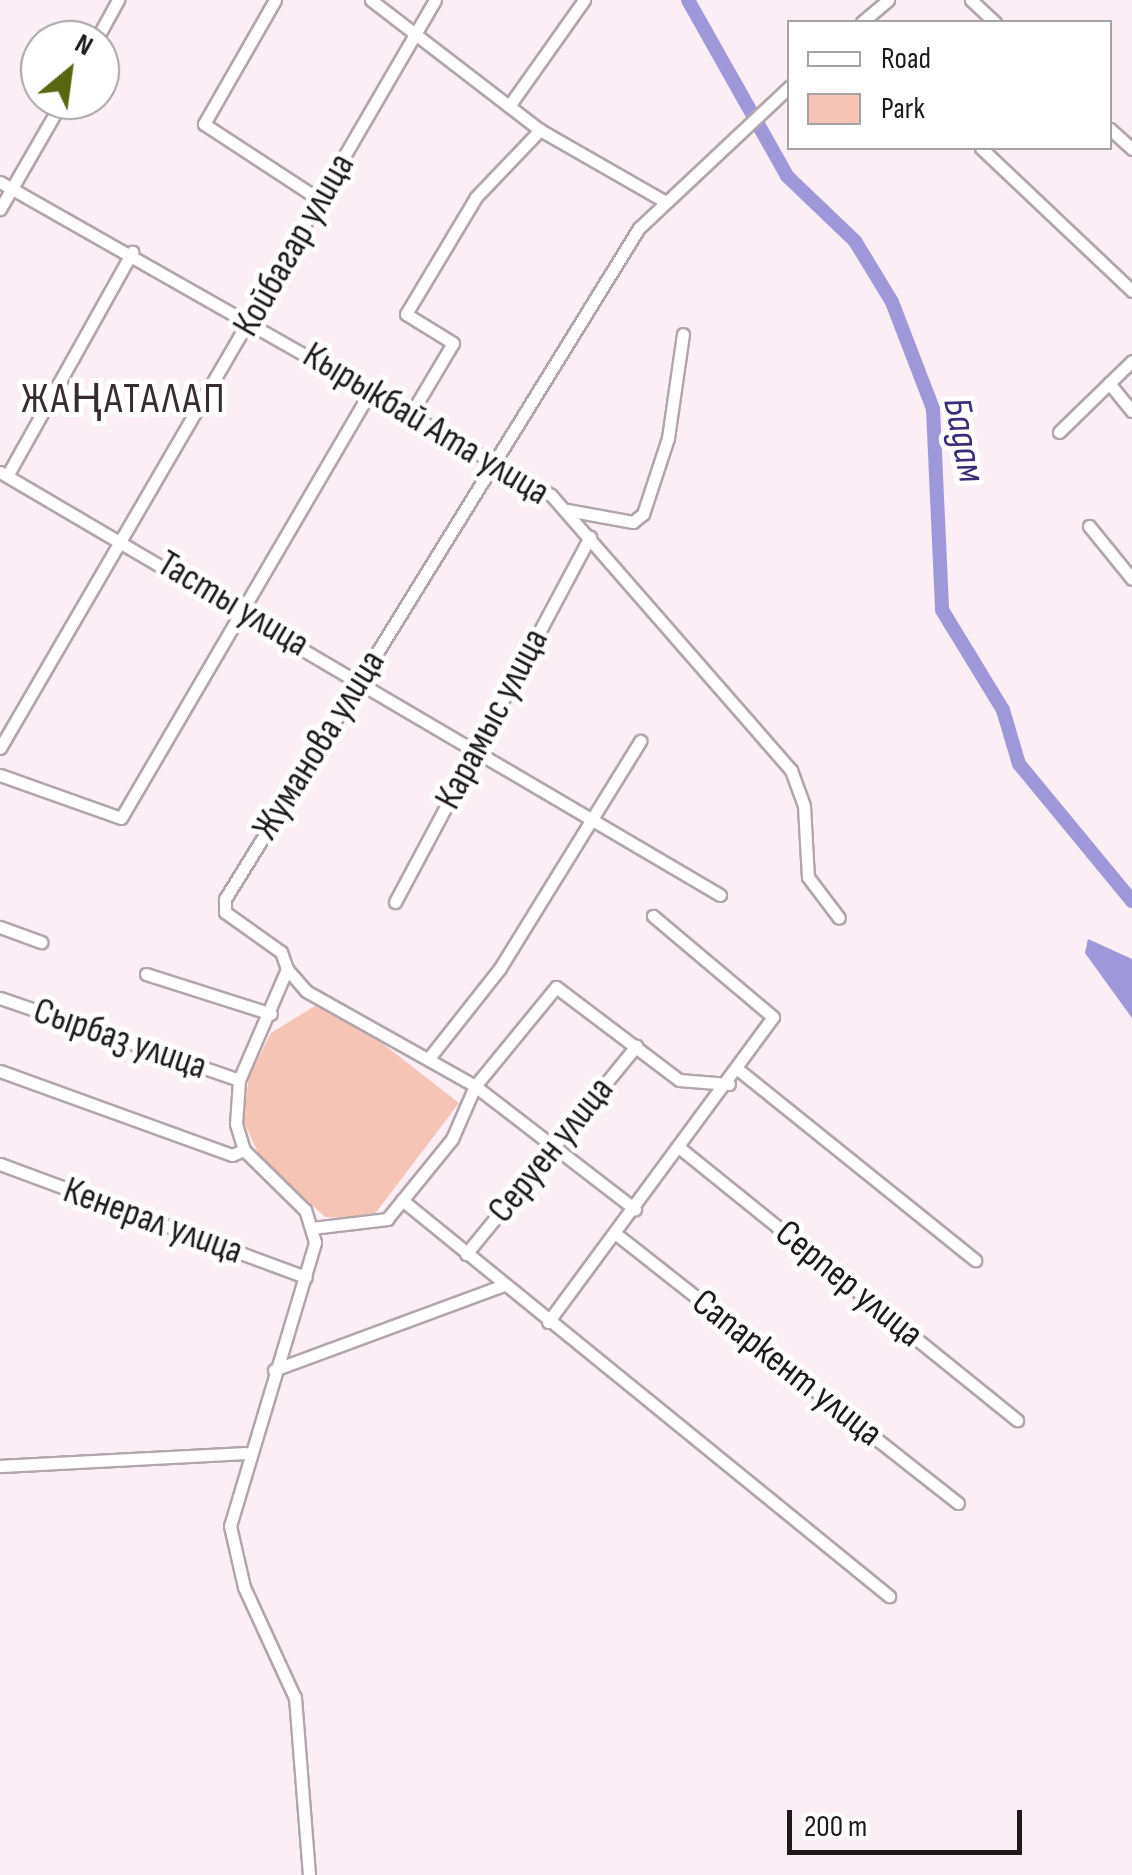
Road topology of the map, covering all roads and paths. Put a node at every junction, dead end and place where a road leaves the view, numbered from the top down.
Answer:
1 (276, 0) edge
2 (371, 0) edge
3 (434, 0) edge
4 (584, 0) edge
5 (888, 0) edge
6 (971, 0) edge
7 (864, 20) edge
8 (993, 20) edge
9 (413, 32) junction
10 (787, 88) edge
11 (508, 106) junction
12 (52, 120) edge
13 (540, 130) junction
14 (1112, 130) edge
15 (983, 150) edge
16 (1132, 150) edge
17 (0, 182) edge
18 (15, 186) junction
19 (320, 200) junction
20 (662, 200) junction
21 (0, 209) edge
22 (132, 252) junction
23 (1132, 291) edge
24 (252, 320) junction
25 (683, 334) dead end
26 (1132, 361) edge
27 (1110, 383) junction
28 (371, 390) junction
29 (1132, 411) edge
30 (412, 412) junction
31 (1060, 432) dead end
32 (494, 458) junction
33 (4, 474) edge
34 (567, 510) junction
35 (1089, 526) dead end
36 (590, 537) junction
37 (124, 540) junction
38 (1132, 579) edge
39 (242, 607) junction
40 (360, 680) junction
41 (640, 741) dead end
42 (0, 748) edge
43 (476, 752) junction
44 (0, 775) edge
45 (595, 820) junction
46 (720, 895) dead end
47 (395, 902) dead end
48 (654, 916) dead end
49 (839, 918) dead end
50 (0, 928) edge
51 (41, 942) dead end
52 (288, 969) junction
53 (146, 974) dead end
54 (0, 998) edge
55 (271, 1014) junction
56 (636, 1046) junction
57 (429, 1058) junction
58 (0, 1071) edge
59 (740, 1071) junction
60 (240, 1080) junction
61 (728, 1084) junction
62 (475, 1086) junction
63 (555, 1148) junction
64 (681, 1149) junction
65 (244, 1150) junction
66 (0, 1164) edge
67 (402, 1200) junction
68 (635, 1209) junction
69 (312, 1228) junction
70 (616, 1234) junction
71 (466, 1254) junction
72 (975, 1260) dead end
73 (306, 1277) junction
74 (504, 1285) junction
75 (548, 1322) junction
76 (274, 1370) junction
77 (1017, 1420) dead end
78 (246, 1453) junction
79 (0, 1466) edge
80 (958, 1502) dead end
81 (888, 1596) dead end
82 (309, 1875) edge

1 - 19 street
2 - 9 street
3 - 9 street, Койбагар улица
4 - 11 street
5 - 7 street
6 - 8 street
9 - 11 street
9 - 19 street, Койбагар улица
10 - 20 street, Жуманова улица
11 - 13 street
12 - 18 street
13 - 20 street
13 - 30 street
14 - 16 street
15 - 23 street
17 - 18 street, Кырыкбай Ата улица
18 - 21 street
18 - 22 street, Кырыкбай Ата улица
19 - 24 street, Койбагар улица
20 - 32 street, Жуманова улица
22 - 24 street, Кырыкбай Ата улица
22 - 33 street
24 - 28 street, Кырыкбай Ата улица
24 - 37 street, Койбагар улица
25 - 34 street
26 - 27 street
27 - 29 street
27 - 31 street
28 - 30 street, Кырыкбай Ата улица
28 - 39 street
30 - 32 street, Кырыкбай Ата улица
32 - 34 street, Кырыкбай Ата улица
32 - 40 street, Жуманова улица
33 - 37 street, Тасты улица
34 - 36 street, Кырыкбай Ата улица
35 - 38 street
36 - 43 street, Карамыс улица
36 - 49 street, Кырыкбай Ата улица
37 - 39 street, Тасты улица
37 - 42 street, Койбагар улица
39 - 40 street, Тасты улица
39 - 44 street
40 - 43 street, Тасты улица
40 - 52 street, Жуманова улица
41 - 45 street
43 - 45 street, Тасты улица
43 - 47 street, Карамыс улица
45 - 46 street, Тасты улица
45 - 57 street
48 - 59 street
50 - 51 street
52 - 55 street
52 - 57 street
53 - 55 street
54 - 60 street, Сырбаз улица
55 - 60 street
56 - 61 street
56 - 62 street
56 - 63 street, Серуен улица
57 - 62 street
58 - 65 street
59 - 61 street
59 - 72 street
60 - 65 street
61 - 64 street
62 - 63 street
62 - 67 street
63 - 68 street
63 - 71 street, Серуен улица
64 - 68 street
64 - 77 street, Серпер улица
65 - 69 street
66 - 73 street, Кенерал улица
67 - 69 street
67 - 71 street
68 - 70 street
69 - 73 street
70 - 75 street
70 - 80 street, Сапаркент улица
71 - 74 street
73 - 76 street
74 - 75 street
74 - 76 street
75 - 81 street
76 - 78 street
78 - 79 street
78 - 82 street

